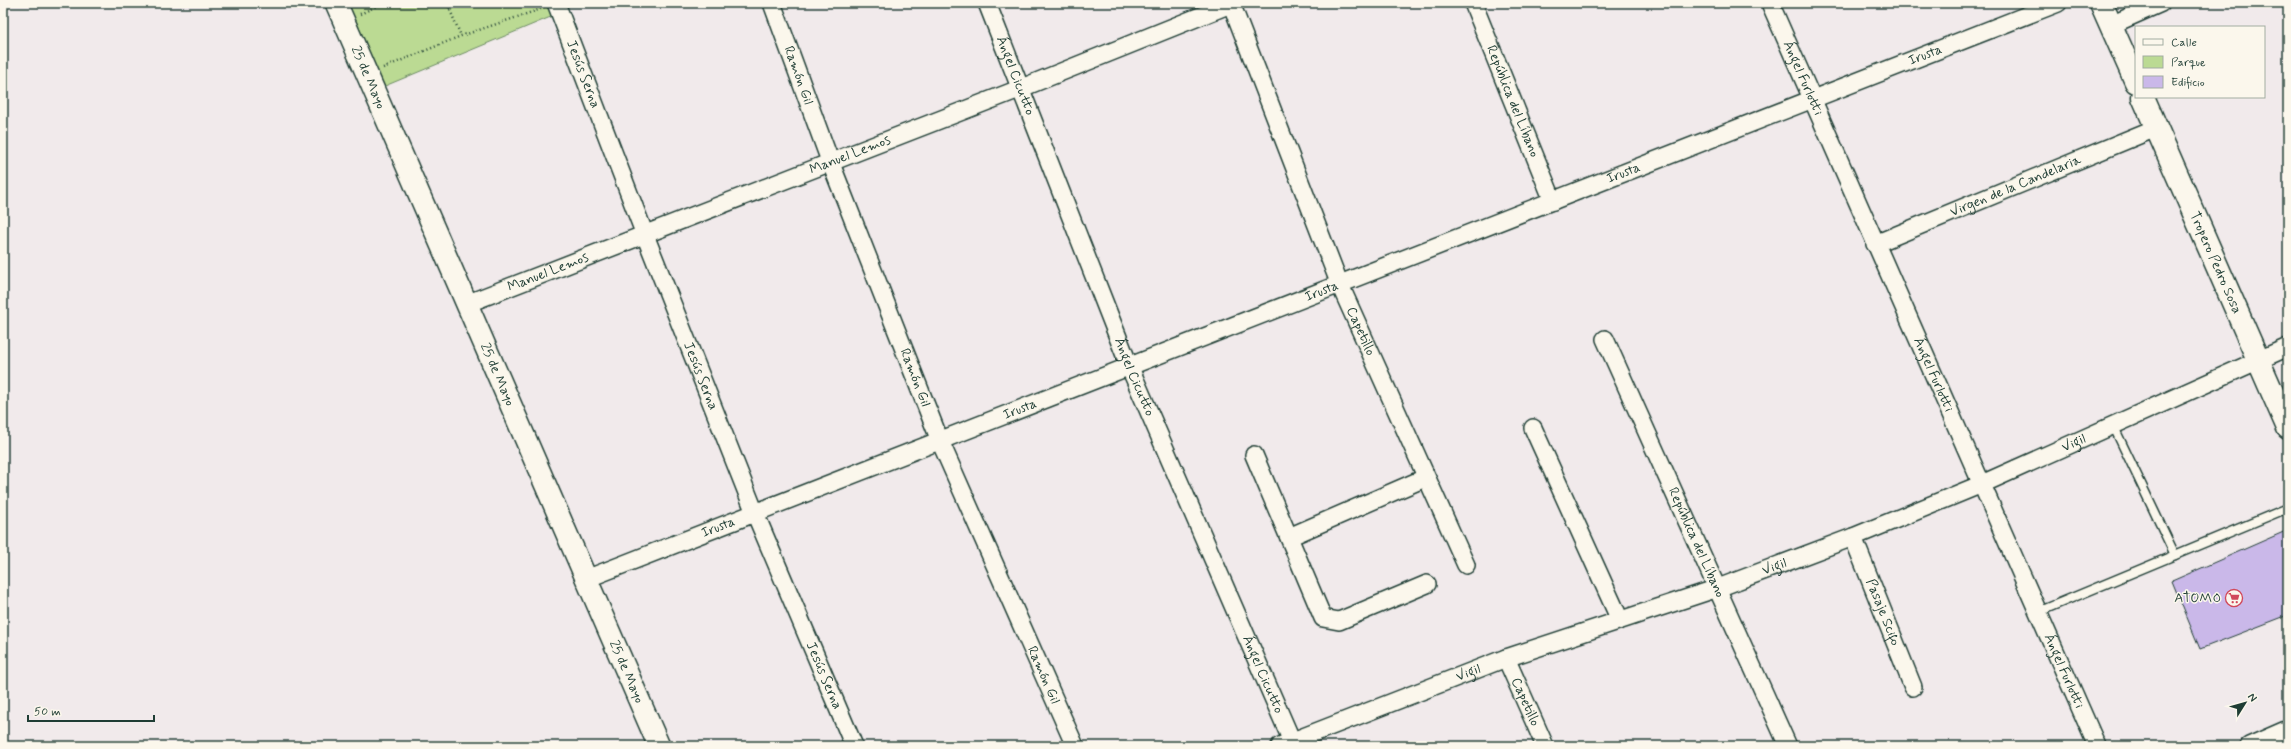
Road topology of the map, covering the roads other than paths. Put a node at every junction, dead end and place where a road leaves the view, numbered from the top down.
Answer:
1 (336, 3) edge
2 (556, 3) edge
3 (772, 3) edge
4 (987, 3) edge
5 (1232, 3) edge
6 (1472, 3) edge
7 (1770, 3) edge
8 (2058, 3) edge
9 (2101, 3) edge
10 (2161, 3) edge
11 (2111, 25) junction
12 (2135, 80) edge
13 (1019, 89) junction
14 (2143, 98) edge
15 (1813, 99) junction
16 (2156, 128) junction
17 (830, 161) junction
18 (1553, 200) junction
19 (645, 235) junction
20 (1875, 244) junction
21 (1340, 285) junction
22 (466, 304) junction
23 (1605, 339) dead end
24 (2288, 347) edge
25 (2258, 360) junction
26 (1130, 368) junction
27 (2113, 425) junction
28 (1533, 428) dead end
29 (2288, 428) edge
30 (940, 441) junction
31 (1254, 455) dead end
32 (1425, 478) junction
33 (1982, 484) junction
34 (2288, 508) edge
35 (755, 513) junction
36 (1289, 536) junction
37 (1853, 537) junction
38 (2175, 555) junction
39 (1466, 565) dead end
40 (586, 579) junction
41 (1427, 584) dead end
42 (1718, 588) junction
43 (2038, 612) junction
44 (1620, 620) junction
45 (1506, 658) junction
46 (1913, 686) dead end
47 (2288, 729) edge
48 (1289, 744) edge
49 (659, 746) edge
50 (854, 746) edge
51 (1075, 746) edge
52 (1545, 746) edge
53 (1788, 746) edge
54 (2098, 746) edge
55 (2249, 746) edge

1 - 22 street, 25 de Mayo
2 - 19 street, Jesús Serna
3 - 17 street, Ramón Gil
4 - 13 street, Ángel Cicutto
5 - 13 street, Manuel Lemos
5 - 21 street, Capetillo
6 - 18 street, República del Líbano
7 - 15 street, Ángel Furlotti
8 - 15 street, Irusta
9 - 11 main road
10 - 11 street
11 - 12 main road
13 - 17 street, Manuel Lemos
13 - 26 street, Ángel Cicutto
14 - 16 main road, Tropero Pedro Sosa
15 - 18 street, Irusta
15 - 20 street, Ángel Furlotti
16 - 20 street, Virgen de la Candelaria
16 - 25 main road, Tropero Pedro Sosa
17 - 19 street, Manuel Lemos
17 - 30 street, Ramón Gil
18 - 21 street, Irusta
19 - 22 street, Manuel Lemos
19 - 35 street, Jesús Serna
20 - 33 street, Ángel Furlotti
21 - 26 street, Irusta
21 - 32 street, Capetillo
22 - 40 street, 25 de Mayo
23 - 42 street, República del Líbano
24 - 25 street, Vigil
25 - 27 street, Vigil
25 - 29 main road, Tropero Pedro Sosa
26 - 30 street, Irusta
26 - 48 street, Ángel Cicutto
27 - 33 street, Vigil
27 - 38 lane
28 - 44 street
30 - 35 street, Irusta
30 - 51 street, Ramón Gil
31 - 36 street
32 - 36 street
32 - 39 street, Capetillo
33 - 37 street, Vigil
33 - 43 street, Ángel Furlotti
34 - 38 lane
35 - 40 street, Irusta
35 - 50 street, Jesús Serna
36 - 41 street
37 - 42 street, Vigil
37 - 46 street, Pasaje Scifo
38 - 43 lane
40 - 49 street, 25 de Mayo
42 - 44 street, Vigil
42 - 53 street, República del Líbano
43 - 54 street, Ángel Furlotti
44 - 45 street, Vigil
45 - 48 street, Vigil
45 - 52 street, Capetillo
47 - 55 street

